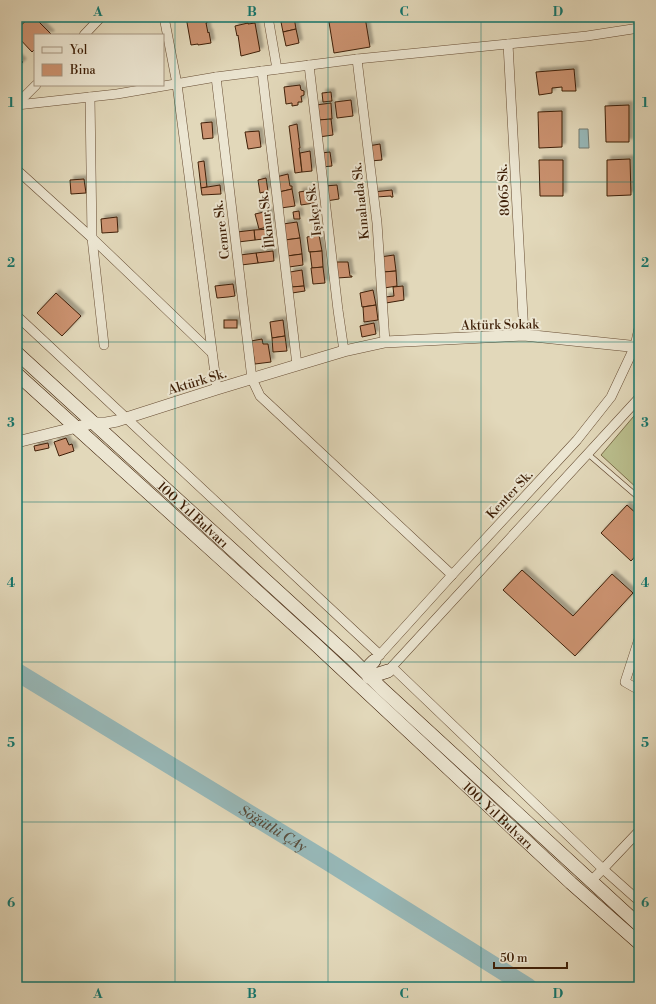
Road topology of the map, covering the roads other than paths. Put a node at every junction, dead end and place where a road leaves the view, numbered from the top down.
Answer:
1 (101, 17) edge
2 (164, 17) edge
3 (268, 17) edge
4 (636, 17) edge
5 (639, 21) edge
6 (639, 28) edge
7 (85, 34) edge
8 (508, 44) junction
9 (357, 59) junction
10 (309, 65) junction
11 (277, 69) junction
12 (262, 71) junction
13 (216, 77) junction
14 (177, 84) junction
15 (35, 86) edge
16 (90, 97) junction
17 (17, 104) edge
18 (17, 170) edge
19 (92, 238) junction
20 (17, 316) edge
21 (639, 328) edge
22 (524, 335) junction
23 (385, 342) junction
24 (104, 345) dead end
25 (637, 347) edge
26 (344, 351) junction
27 (17, 353) edge
28 (212, 353) junction
29 (297, 365) junction
30 (17, 374) edge
31 (252, 379) junction
32 (217, 389) junction
33 (639, 398) edge
34 (127, 418) junction
35 (93, 423) junction
36 (76, 427) junction
37 (17, 442) edge
38 (588, 454) junction
39 (639, 498) edge
40 (452, 575) junction
41 (639, 639) edge
42 (377, 658) junction
43 (390, 669) junction
44 (369, 676) junction
45 (360, 686) junction
46 (639, 690) edge
47 (639, 831) edge
48 (603, 869) junction
49 (591, 881) junction
50 (639, 901) edge
51 (639, 925) edge
52 (639, 943) edge

1 - 7 street
2 - 14 street
3 - 11 street
4 - 5 street
6 - 8 street
8 - 9 street
8 - 22 street, 8065 Sk.
9 - 10 street
9 - 23 street, Kınalıada Sk.
10 - 11 street
10 - 26 street, Işıkçı Sk.
11 - 12 street
12 - 13 street
12 - 29 street, İlknur Sk.
13 - 14 street
13 - 31 street, Cemre Sk.
14 - 16 street
14 - 28 street
15 - 17 street
16 - 17 street
16 - 19 street
18 - 19 street
19 - 24 street
19 - 28 street
20 - 34 street
21 - 25 street, Kenter Sk.
22 - 23 street, Aktürk Sokak
22 - 25 street, Aktürk Sokak
23 - 26 street, Aktürk Sk.
25 - 40 street, Kenter Sk.
26 - 29 street, Aktürk Sk.
27 - 35 main road, 100. Yıl Bulvarı
28 - 32 street
29 - 31 street, Aktürk Sk.
30 - 36 main road, 100. Yıl Bulvarı
31 - 32 street, Aktürk Sk.
31 - 40 street, Cemre Sk.
32 - 34 street, Aktürk Sk.
33 - 38 street
34 - 35 street, Aktürk Sk.
34 - 42 street
35 - 36 street, Aktürk Sk.
35 - 44 main road, 100. Yıl Bulvarı
36 - 37 street, Aktürk Sk.
36 - 45 main road, 100. Yıl Bulvarı
38 - 39 lane
38 - 43 street
40 - 42 street, Kenter Sk.
41 - 46 street
42 - 44 main road
43 - 44 main road
43 - 48 street
44 - 45 main road
44 - 49 main road, 100. Yıl Bulvarı
45 - 52 main road, 100. Yıl Bulvarı
47 - 48 street
48 - 49 street
48 - 50 street
49 - 51 main road, 100. Yıl Bulvarı

